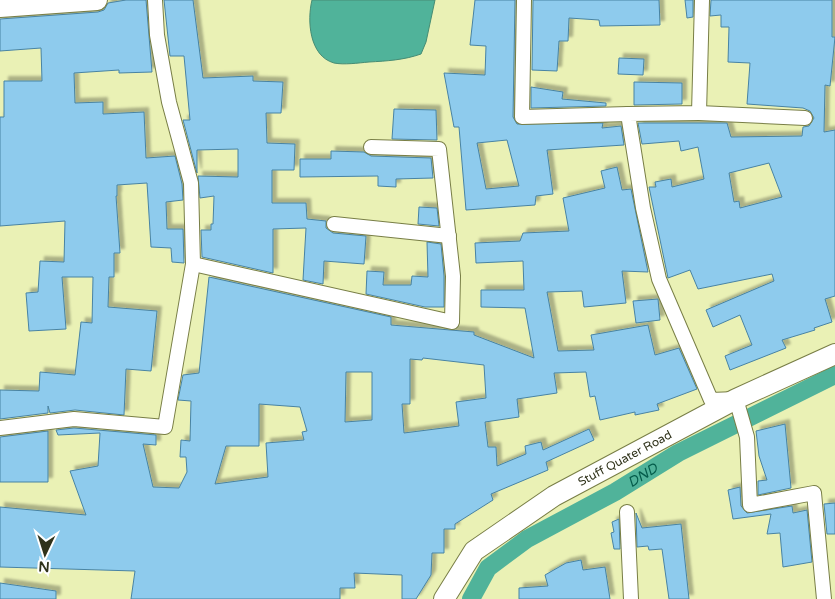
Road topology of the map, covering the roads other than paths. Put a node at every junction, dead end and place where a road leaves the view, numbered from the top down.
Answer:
1 (97, 0) edge
2 (155, 0) edge
3 (524, 0) edge
4 (702, 0) edge
5 (0, 7) edge
6 (628, 114) junction
7 (699, 114) junction
8 (805, 118) dead end
9 (371, 148) dead end
10 (334, 224) dead end
11 (449, 236) junction
12 (194, 264) junction
13 (835, 354) edge
14 (736, 400) junction
15 (0, 428) edge
16 (626, 512) dead end
17 (444, 599) edge
18 (631, 599) edge
19 (824, 599) edge

1 - 5 street
2 - 12 street
3 - 6 street
4 - 7 street
6 - 7 street
6 - 14 street
7 - 8 street
9 - 11 street
10 - 11 street
11 - 12 street
12 - 15 street
13 - 14 street, Stuff Quater Road
14 - 17 street, Stuff Quater Road
14 - 19 street
16 - 18 street

